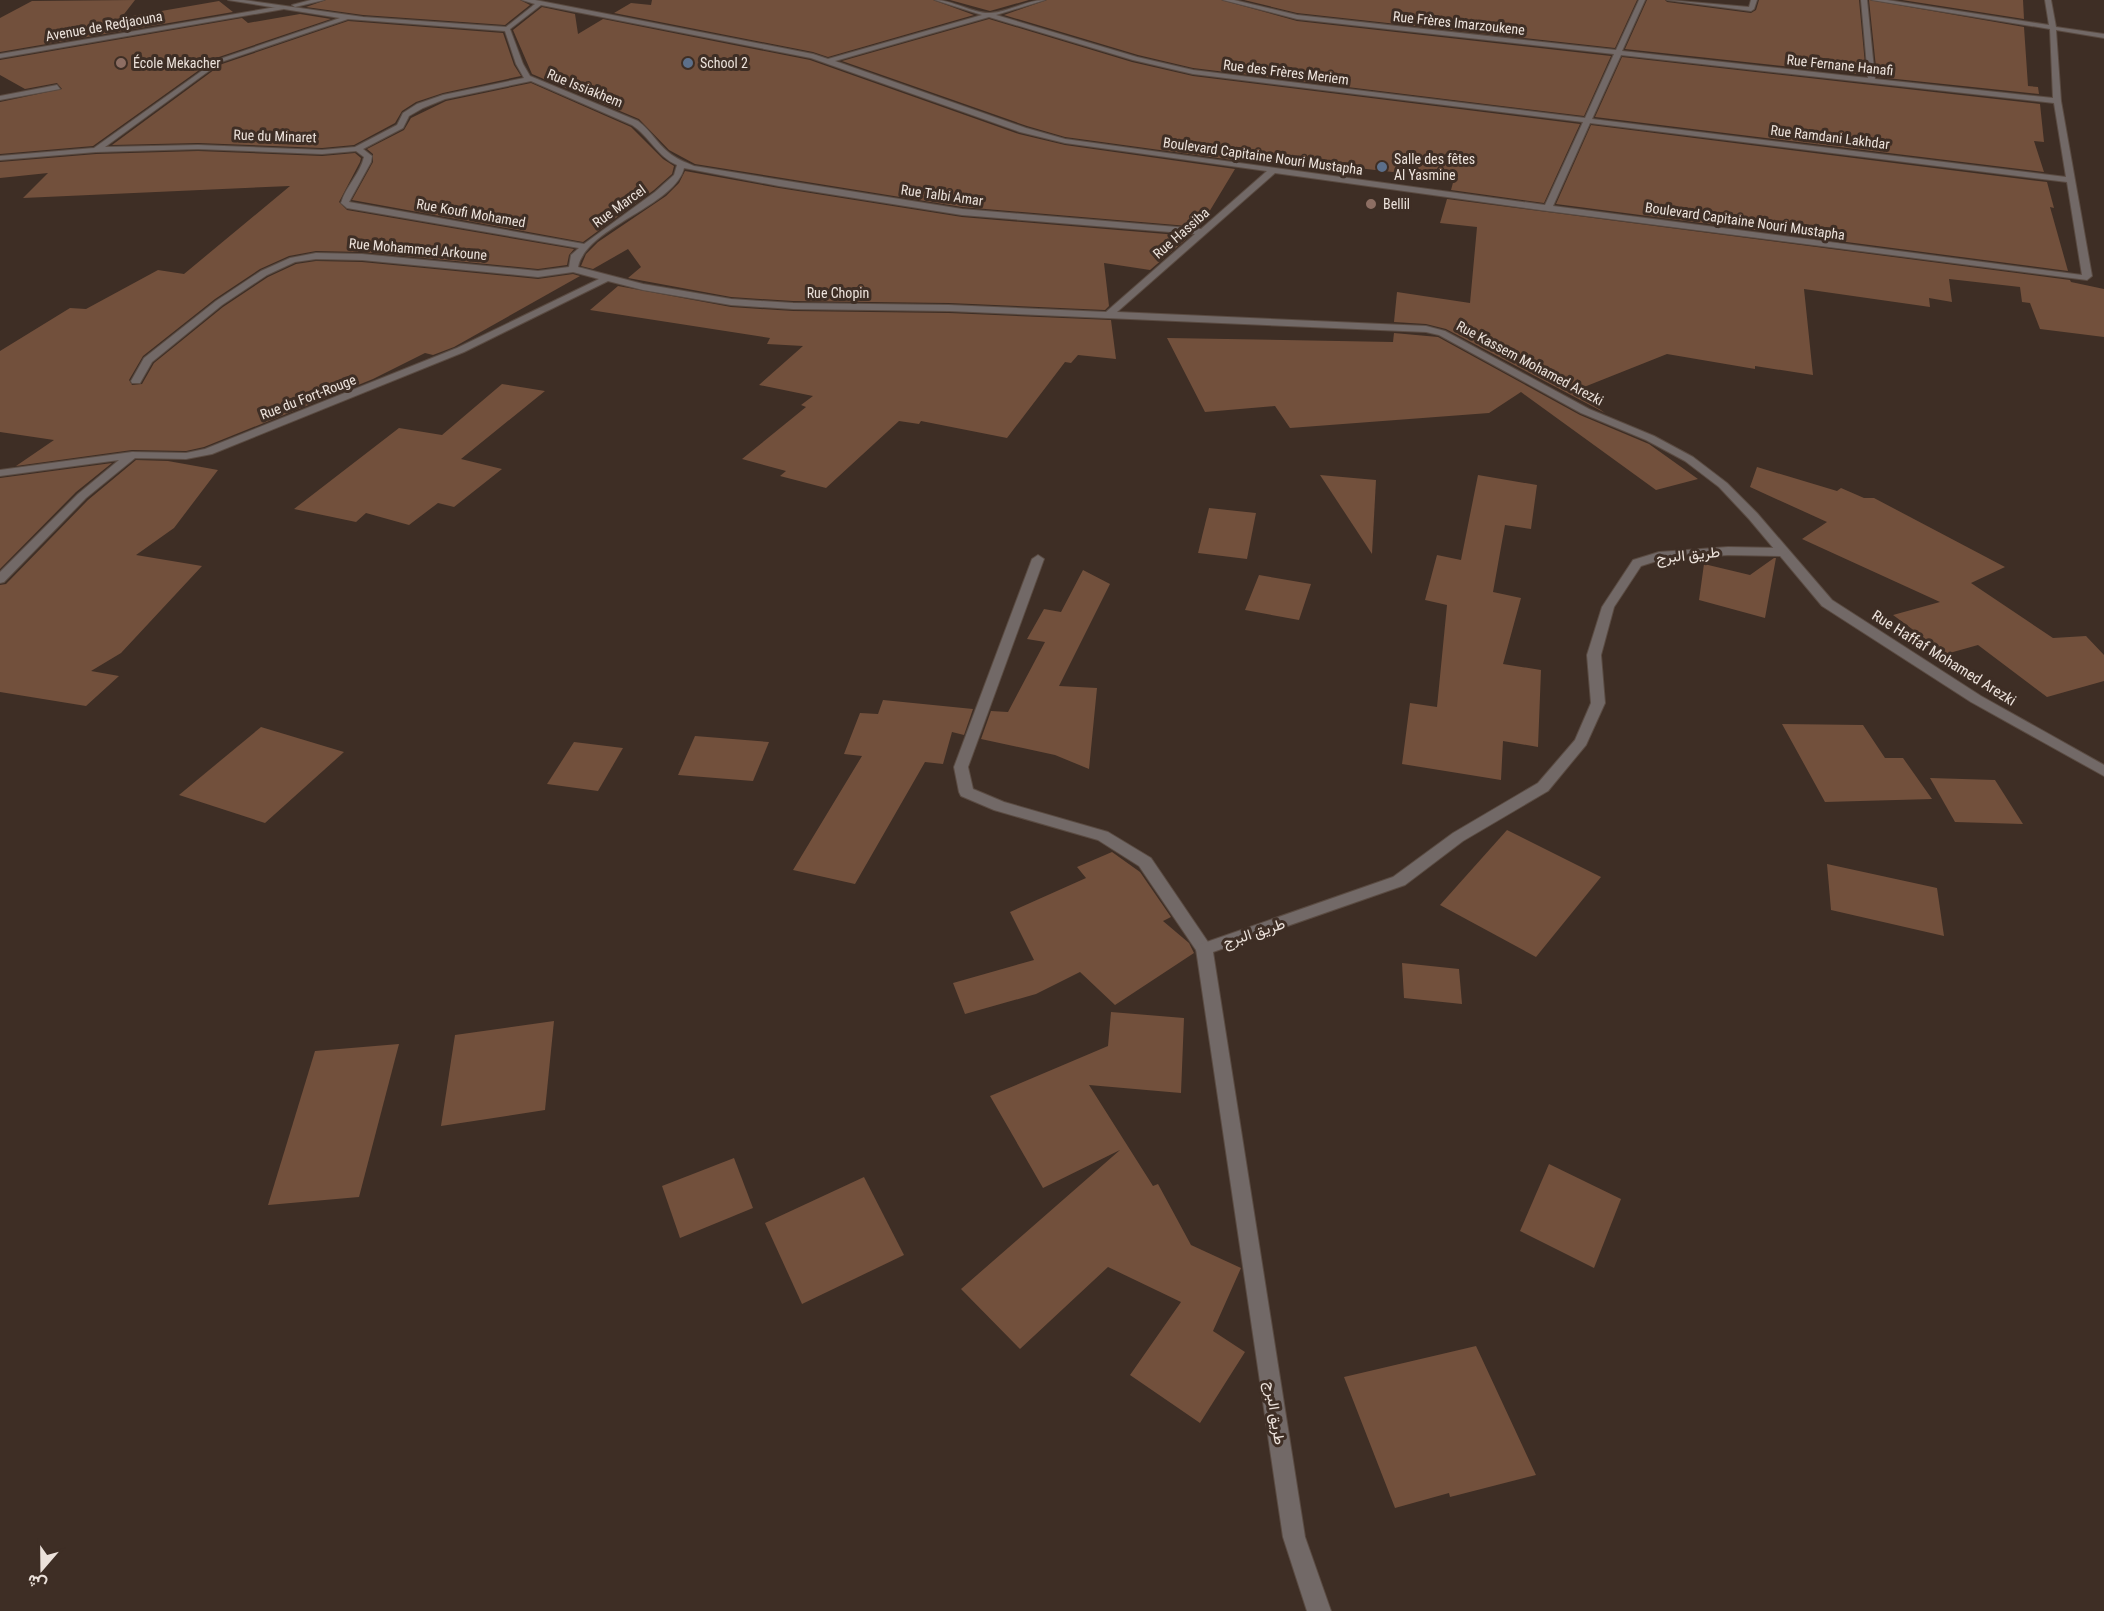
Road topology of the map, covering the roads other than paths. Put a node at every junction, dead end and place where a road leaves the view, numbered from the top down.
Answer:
1 (231, 0) edge
2 (272, 0) edge
3 (321, 0) edge
4 (525, 0) edge
5 (938, 0) edge
6 (1042, 0) edge
7 (1226, 0) edge
8 (1642, 0) edge
9 (1670, 0) edge
10 (1754, 0) edge
11 (1864, 0) edge
12 (1875, 0) edge
13 (2048, 0) edge
14 (540, 3) junction
15 (300, 4) junction
16 (282, 8) junction
17 (988, 15) junction
18 (349, 17) junction
19 (2053, 27) junction
20 (507, 29) junction
21 (2104, 36) edge
22 (1619, 53) junction
23 (0, 56) edge
24 (828, 61) junction
25 (531, 79) junction
26 (1872, 80) junction
27 (57, 87) dead end
28 (0, 98) edge
29 (2057, 101) junction
30 (1587, 122) junction
31 (357, 149) junction
32 (96, 150) junction
33 (0, 158) edge
34 (681, 164) junction
35 (1272, 171) junction
36 (2070, 180) junction
37 (1548, 208) junction
38 (1202, 232) junction
39 (586, 247) junction
40 (573, 269) junction
41 (607, 278) junction
42 (1107, 316) junction
43 (136, 381) dead end
44 (132, 455) junction
45 (0, 473) edge
46 (1783, 552) junction
47 (1038, 559) dead end
48 (0, 579) edge
49 (2104, 771) edge
50 (1204, 949) junction
51 (1319, 1611) edge

1 - 16 street
2 - 15 street
3 - 15 street
4 - 14 street, Boulevard Capitaine Nouri Mustapha
5 - 17 street, Rue des Frères Meriem
6 - 17 street
7 - 22 street, Rue Frères Imarzoukene
8 - 22 street
9 - 10 street
11 - 26 street
12 - 19 street
13 - 19 street
14 - 20 street
14 - 24 street, Boulevard Capitaine Nouri Mustapha
15 - 16 street
16 - 18 street
16 - 23 street, Avenue de Redjaouna
17 - 24 street
17 - 30 street, Rue des Frères Meriem
18 - 20 street
18 - 32 street
19 - 21 street
19 - 29 street
20 - 25 street, Rue Issiakhem
22 - 26 street, Rue Fernane Hanafi
22 - 30 street
24 - 35 street, Boulevard Capitaine Nouri Mustapha
25 - 31 street, Rue du Minaret
25 - 34 street, Rue Issiakhem
26 - 29 street, Rue Fernane Hanafi
27 - 28 street
29 - 36 street
30 - 36 street, Rue Ramdani Lakhdar
30 - 37 street
31 - 32 street, Rue du Minaret
31 - 39 street, Rue Koufi Mohamed
32 - 33 street, Rue du Minaret
34 - 38 street, Rue Talbi Amar
34 - 39 street, Rue Marcel
35 - 37 street, Boulevard Capitaine Nouri Mustapha
35 - 38 street, Rue Hassiba
36 - 37 street, Boulevard Capitaine Nouri Mustapha
38 - 42 street, Rue Hassiba
39 - 40 street, Rue Marcel
40 - 41 street, Rue Chopin
40 - 43 street, Rue Mohammed Arkoune
41 - 42 street, Rue Chopin
41 - 44 street, Rue du Fort-Rouge
42 - 46 street, Rue Kassem Mohamed Arezki
44 - 45 street, Rue du Fort-Rouge
44 - 48 street
46 - 49 street, Rue Haffaf Mohamed Arezki
46 - 50 street, طريق البرج
47 - 50 street
50 - 51 street, طريق البرج

